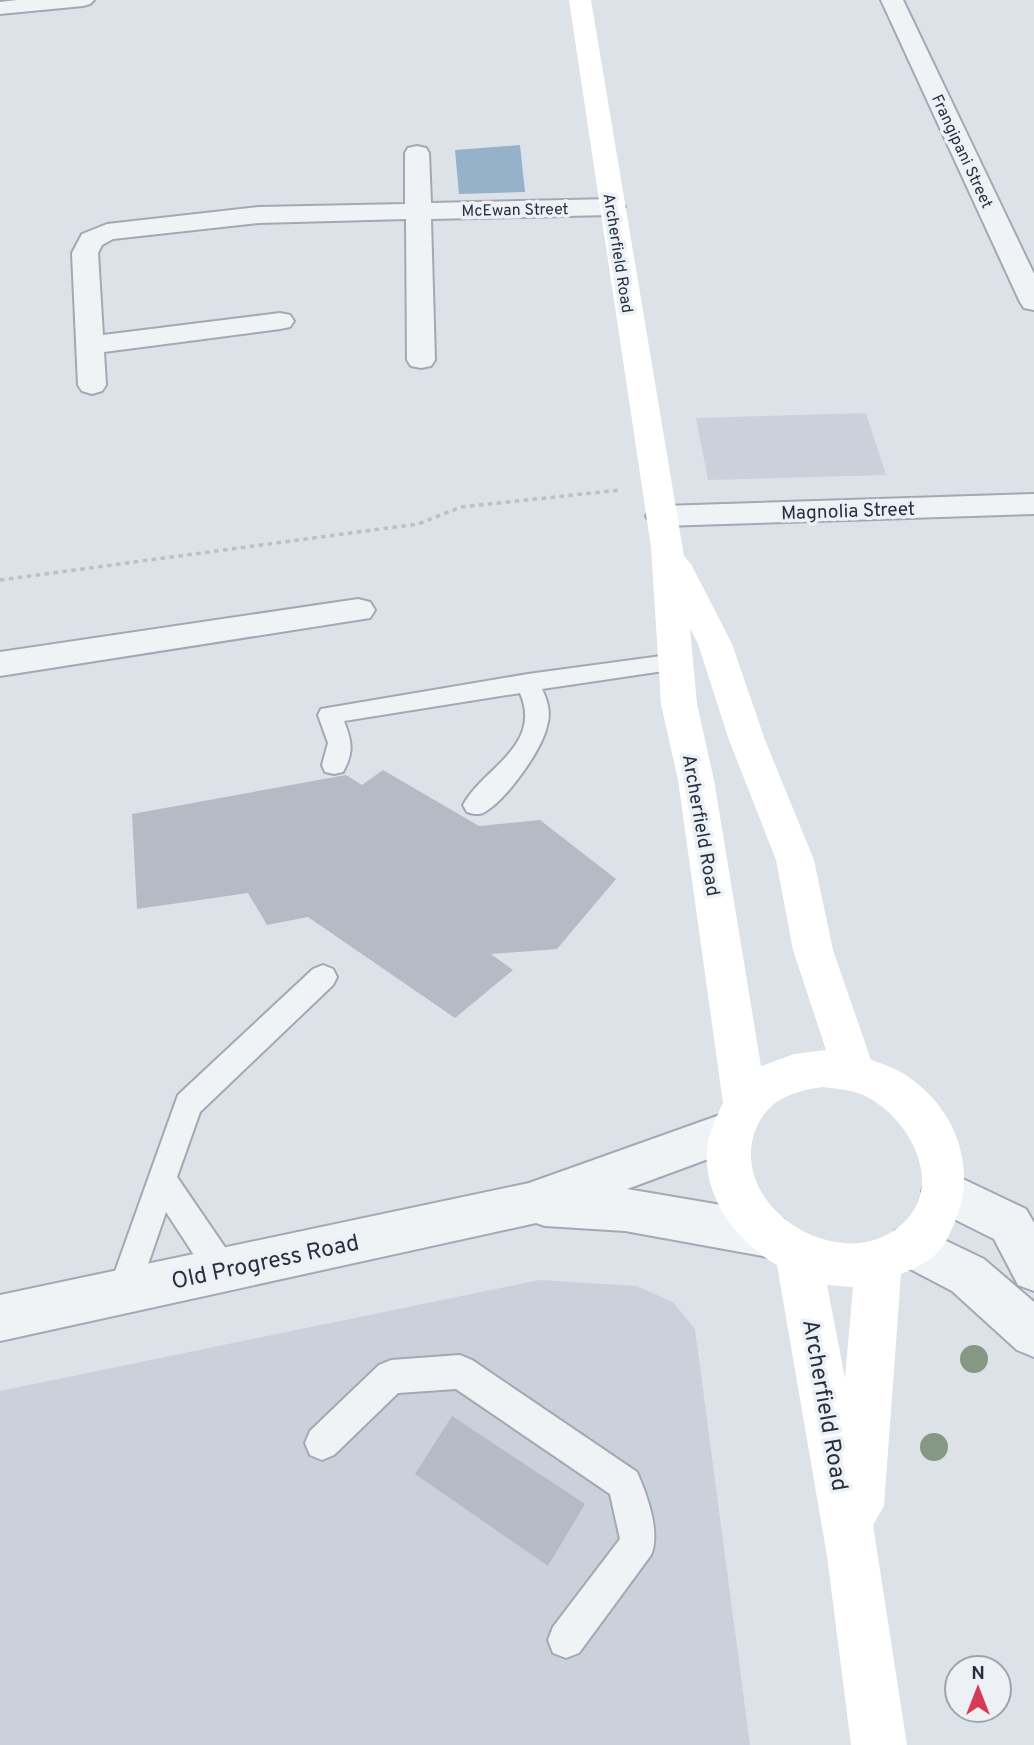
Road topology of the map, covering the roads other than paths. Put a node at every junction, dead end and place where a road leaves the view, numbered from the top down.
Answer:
1 (83, 0) edge
2 (580, 0) edge
3 (892, 0) edge
4 (0, 8) edge
5 (417, 153) dead end
6 (612, 207) junction
7 (418, 211) junction
8 (1034, 302) edge
9 (280, 321) dead end
10 (90, 345) junction
11 (421, 360) dead end
12 (92, 385) dead end
13 (1034, 504) edge
14 (661, 517) junction
15 (358, 610) dead end
16 (676, 662) junction
17 (0, 664) edge
18 (528, 683) junction
19 (334, 765) dead end
20 (475, 805) dead end
21 (323, 977) dead end
22 (854, 1072) junction
23 (738, 1117) junction
24 (161, 1179) junction
25 (944, 1191) junction
26 (529, 1204) junction
27 (783, 1244) junction
28 (895, 1254) junction
29 (1034, 1269) edge
30 (222, 1270) junction
31 (124, 1291) junction
32 (0, 1318) edge
33 (1034, 1333) edge
34 (322, 1443) dead end
35 (853, 1556) junction
36 (566, 1640) dead end
37 (879, 1745) edge

1 - 4 street
2 - 6 main road, Archerfield Road
3 - 8 street, Frangipani Street
5 - 7 street
6 - 7 street, McEwan Street
6 - 14 main road, Archerfield Road
7 - 10 street, McEwan Street
7 - 11 street
9 - 10 street
10 - 12 street, McEwan Street
13 - 14 street, Magnolia Street
14 - 16 main road, Archerfield Road
14 - 22 main road, Archerfield Road
15 - 17 street
16 - 18 lane
16 - 23 main road, Archerfield Road
18 - 19 lane
18 - 20 lane
21 - 24 lane
22 - 23 main road
22 - 25 main road
23 - 26 street, Old Progress Road
23 - 27 main road
24 - 30 lane
24 - 31 lane
25 - 28 main road
25 - 29 street
26 - 27 street, Old Progress Road
26 - 30 street, Old Progress Road
27 - 28 main road
27 - 35 main road, Archerfield Road
28 - 33 street
28 - 35 main road, Archerfield Road
30 - 31 street, Old Progress Road
31 - 32 street, Old Progress Road
34 - 36 lane
35 - 37 main road, Archerfield Road

